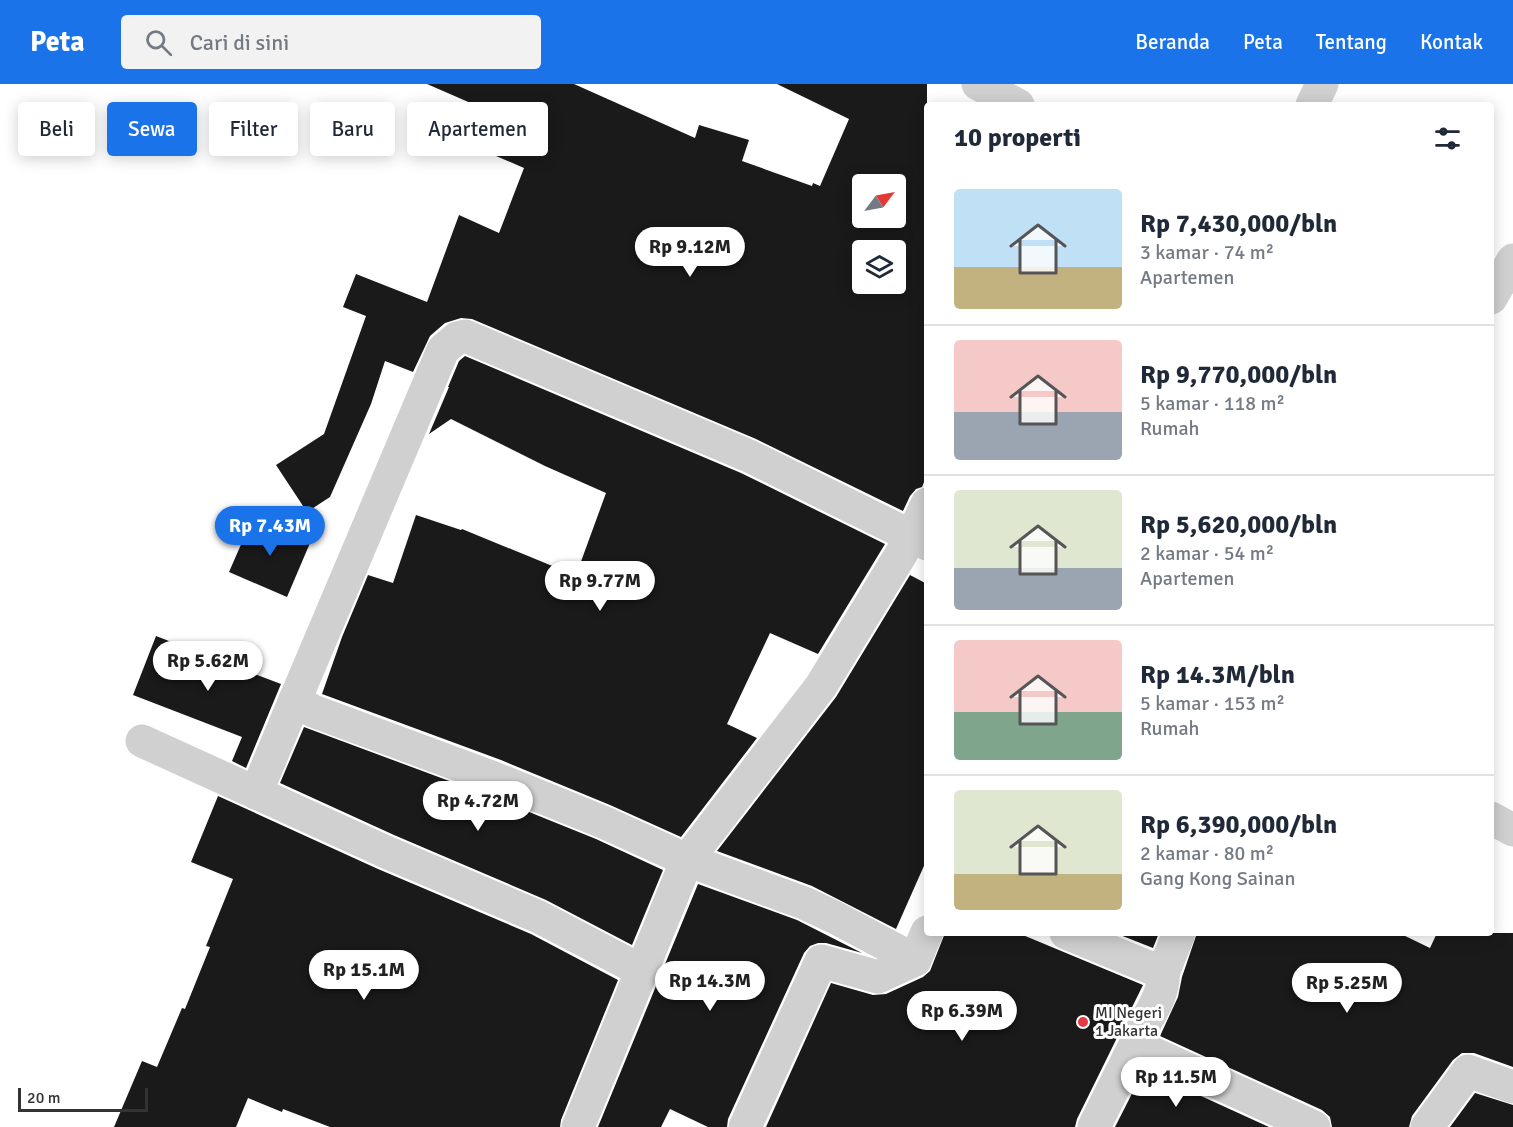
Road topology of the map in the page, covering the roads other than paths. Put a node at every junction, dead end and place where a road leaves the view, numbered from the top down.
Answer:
1 (978, 84) edge
2 (1322, 84) edge
3 (1012, 102) edge
4 (1313, 102) edge
5 (1513, 260) edge
6 (1494, 293) edge
7 (924, 518) edge
8 (919, 540) edge
9 (295, 700) junction
10 (142, 741) dead end
11 (256, 793) junction
12 (1494, 820) edge
13 (1513, 830) edge
14 (687, 860) junction
15 (1073, 936) edge
16 (1178, 936) edge
17 (921, 946) edge
18 (640, 970) junction
19 (1163, 973) junction
20 (1135, 1046) junction
21 (1513, 1087) edge
22 (578, 1127) edge
23 (745, 1127) edge
24 (1094, 1127) edge
25 (1314, 1127) edge
26 (1427, 1127) edge

1 - 3 street
2 - 4 street
5 - 6 street
7 - 8 street
8 - 9 street
8 - 14 street
9 - 11 street
9 - 14 street
10 - 11 street
11 - 18 street
12 - 13 street
14 - 17 street
14 - 18 street
15 - 19 street
16 - 19 street
17 - 23 street
18 - 22 street
19 - 20 street
20 - 24 street
20 - 25 street
21 - 26 street

